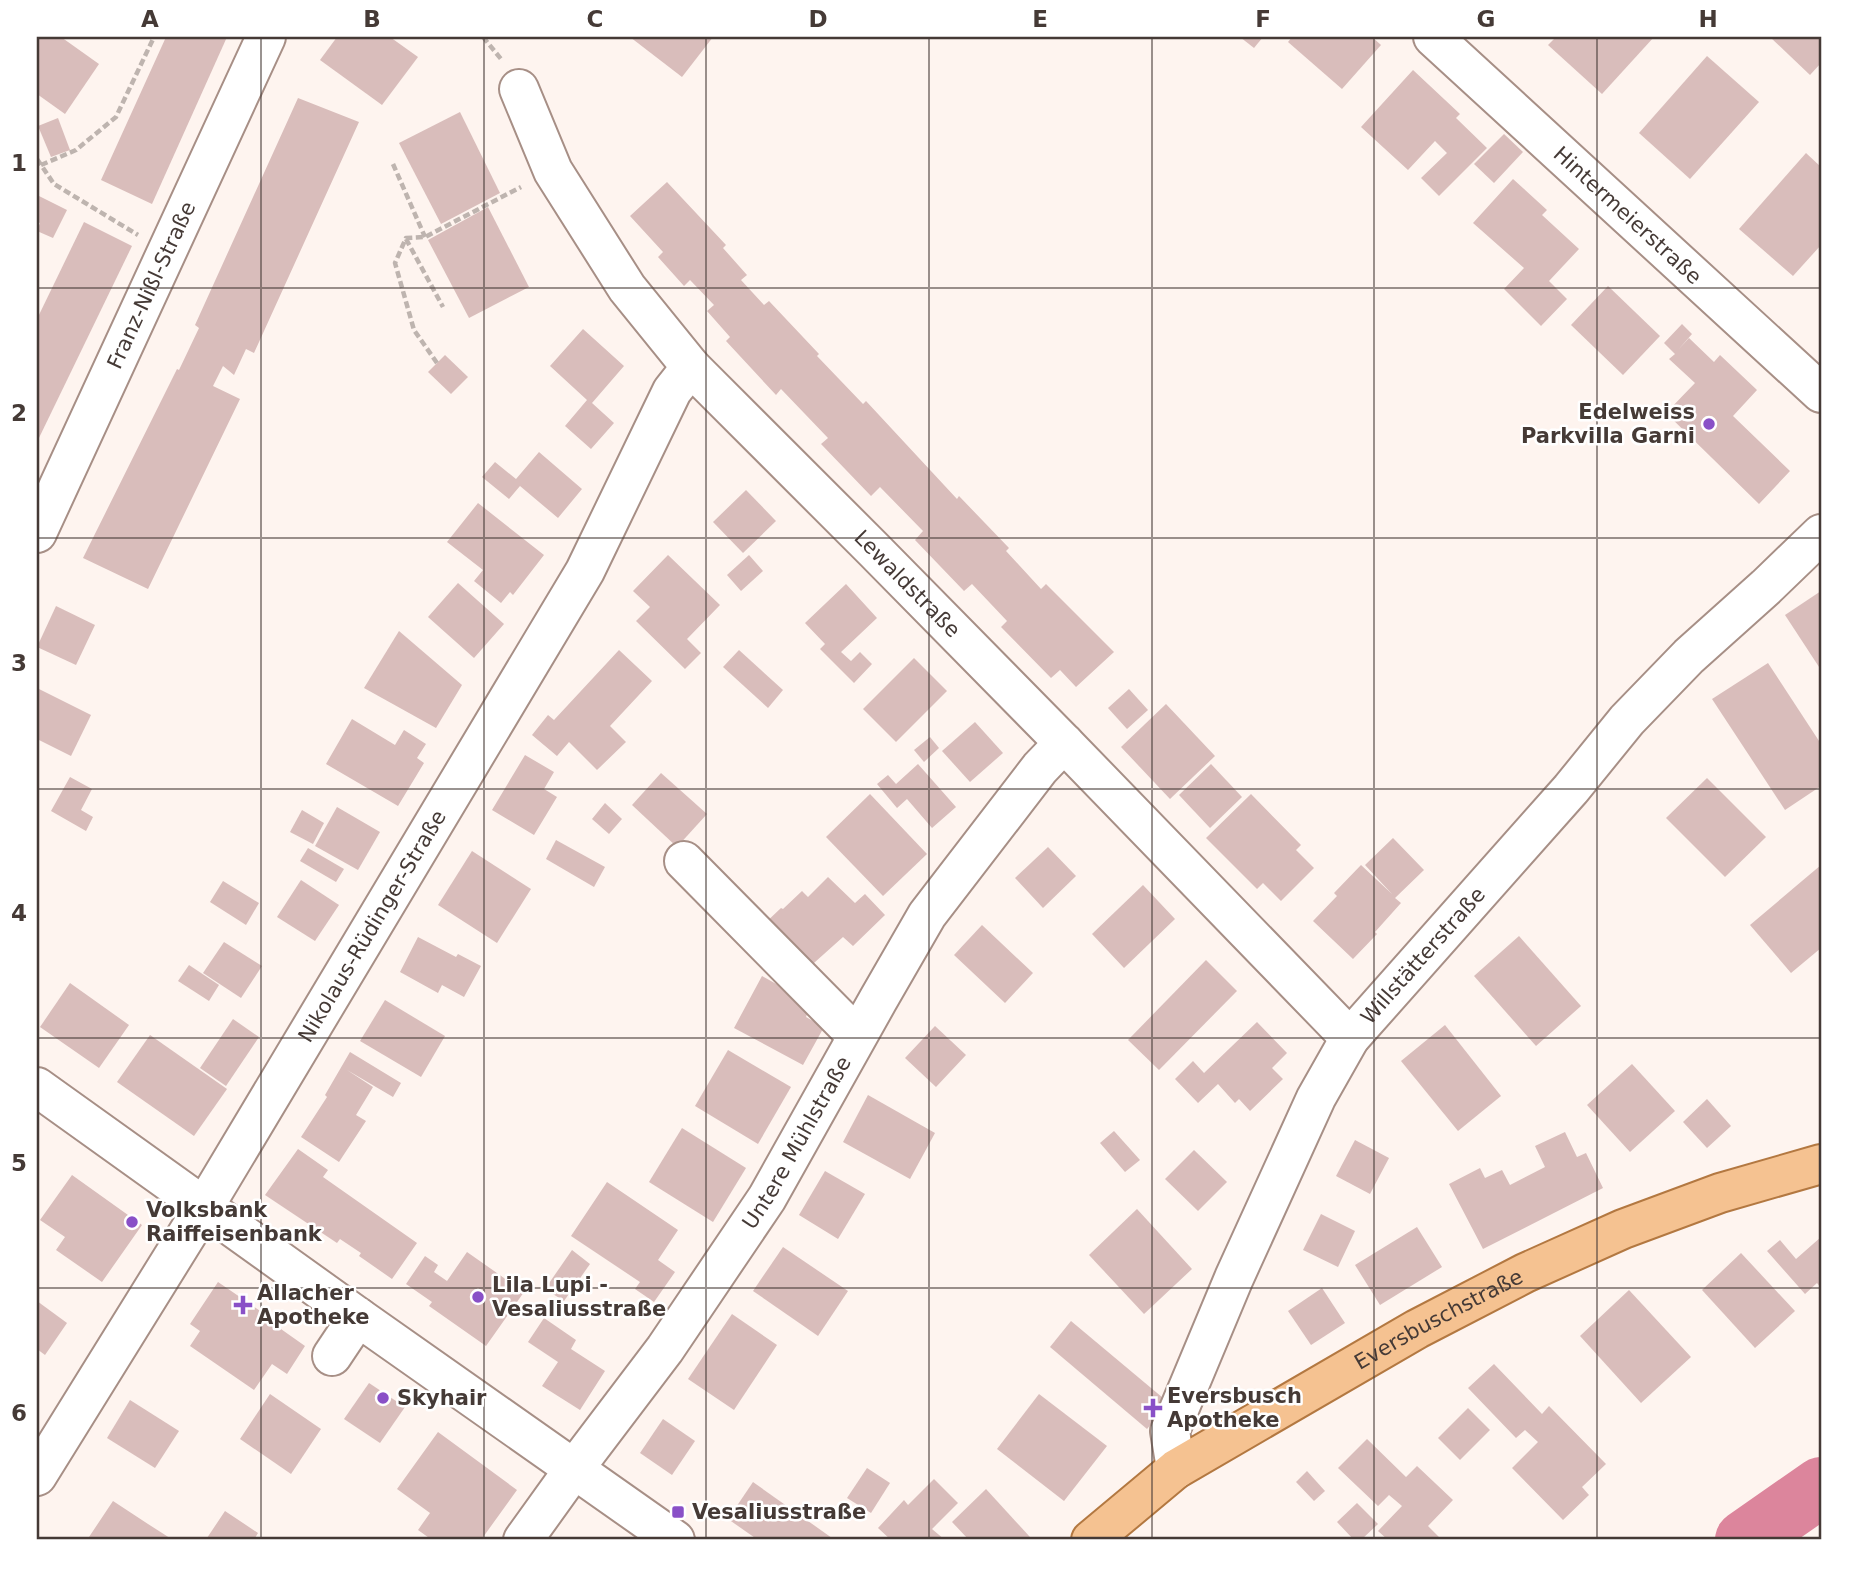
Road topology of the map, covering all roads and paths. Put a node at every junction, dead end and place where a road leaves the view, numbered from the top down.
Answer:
1 (154, 37) edge
2 (266, 37) edge
3 (1433, 37) edge
4 (519, 89) dead end
5 (37, 159) edge
6 (393, 164) dead end
7 (41, 165) junction
8 (552, 170) junction
9 (133, 233) dead end
10 (425, 237) junction
11 (406, 238) junction
12 (443, 307) dead end
13 (437, 363) dead end
14 (691, 368) junction
15 (1821, 393) edge
16 (37, 533) edge
17 (1821, 534) edge
18 (1064, 743) junction
19 (684, 861) dead end
20 (857, 1036) junction
21 (1350, 1038) junction
22 (37, 1087) edge
23 (1821, 1164) edge
24 (204, 1207) junction
25 (358, 1317) junction
26 (331, 1356) dead end
27 (574, 1469) junction
28 (1176, 1469) junction
29 (37, 1476) edge
30 (523, 1540) edge
31 (675, 1540) edge
32 (1091, 1540) edge

1 - 7 path
2 - 16 street, Franz-Nißl-Straße
3 - 15 street, Hintermeierstraße
4 - 8 street, Lewaldstraße
5 - 7 path
6 - 10 path
7 - 9 path
8 - 10 path
8 - 14 street, Lewaldstraße
10 - 11 path
11 - 12 path
11 - 13 path
14 - 18 street, Lewaldstraße
14 - 24 street, Nikolaus-Rüdinger-Straße
17 - 21 street, Willstätterstraße
18 - 20 street, Untere Mühlstraße
18 - 21 street, Lewaldstraße
19 - 20 street
20 - 27 street, Untere Mühlstraße
21 - 28 street, Willstätterstraße
22 - 24 street
23 - 28 main road, Eversbuschstraße
24 - 25 street
24 - 29 street, Nikolaus-Rüdinger-Straße
25 - 26 street
25 - 27 street
27 - 30 street, Untere Mühlstraße
27 - 31 street
28 - 32 main road, Eversbuschstraße

